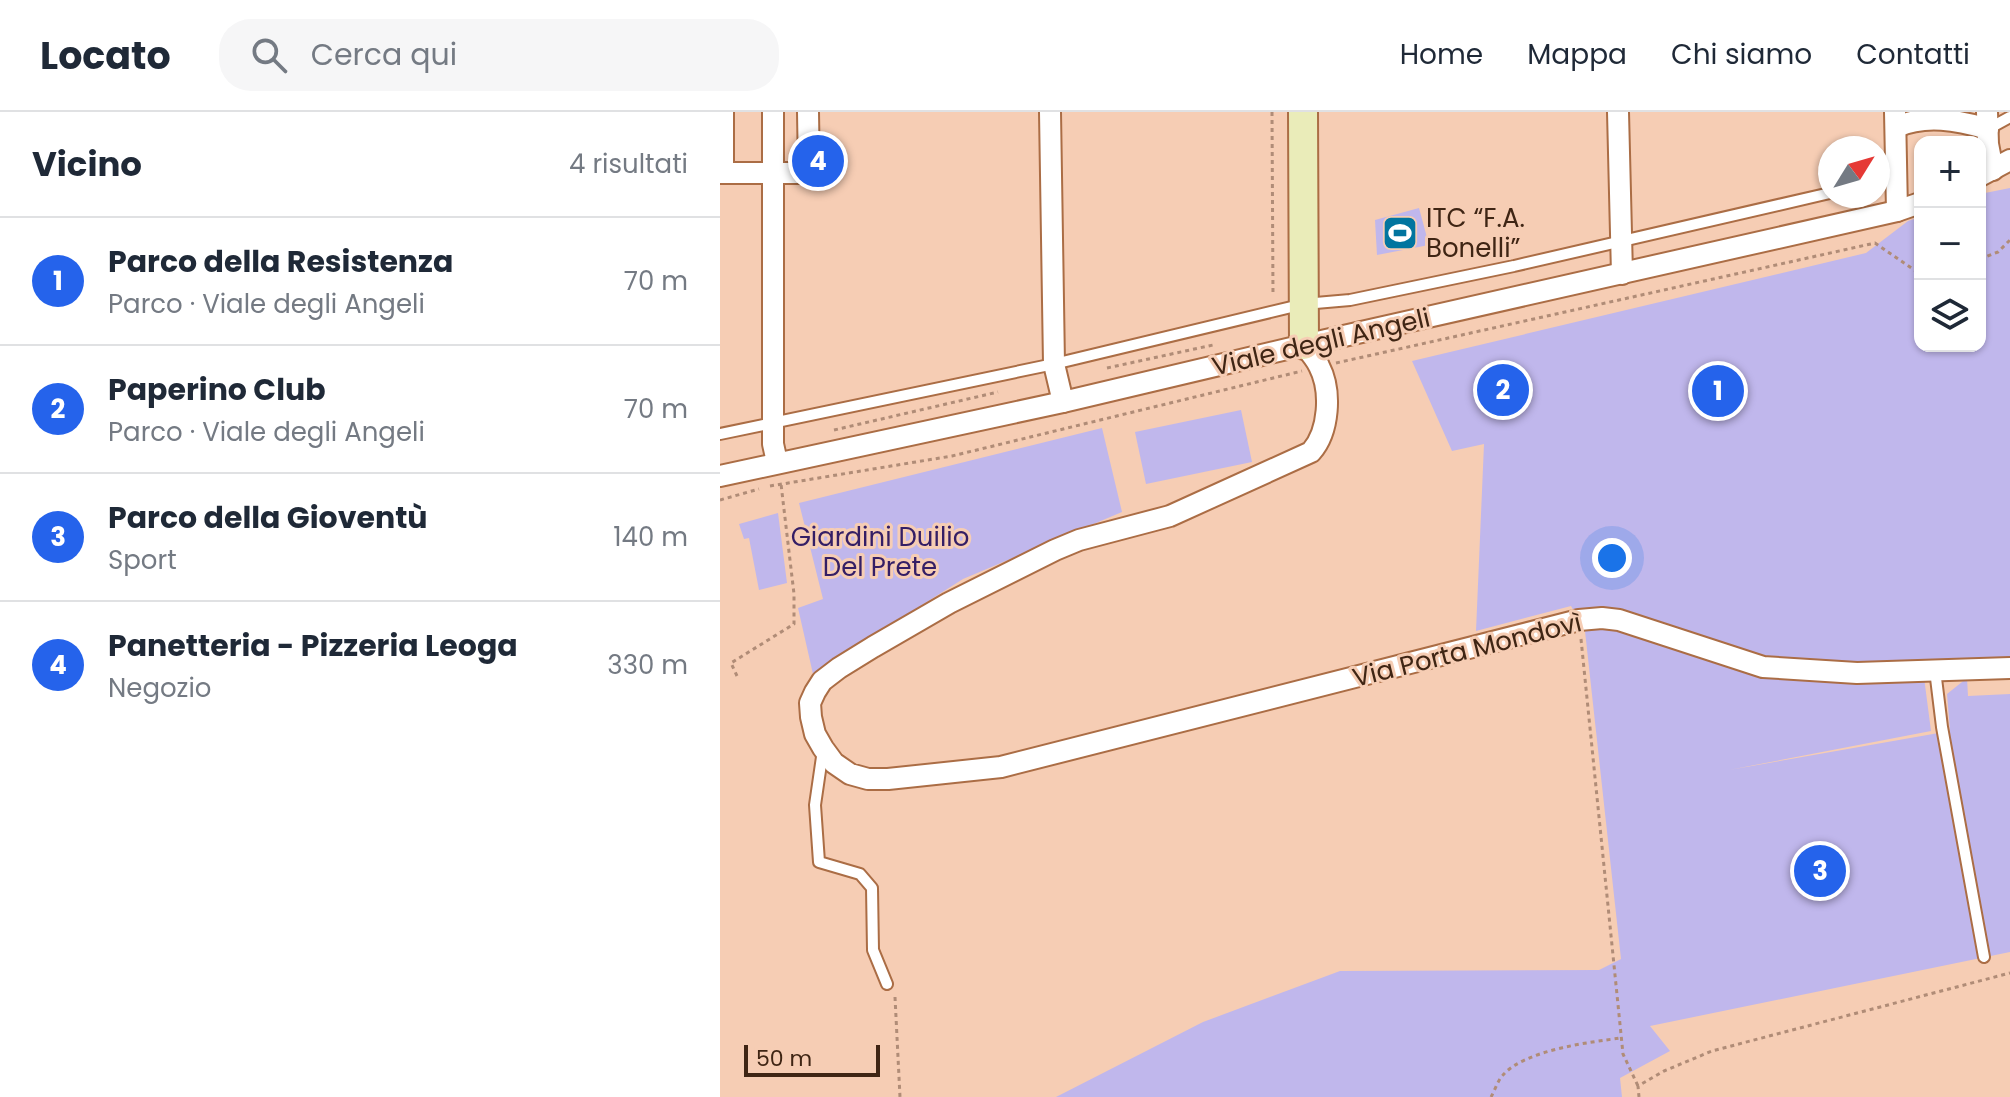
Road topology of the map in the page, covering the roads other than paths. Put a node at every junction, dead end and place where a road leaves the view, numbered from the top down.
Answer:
1 (723, 112) edge
2 (773, 112) edge
3 (808, 112) edge
4 (1050, 112) edge
5 (1303, 112) edge
6 (1618, 112) edge
7 (2010, 117) edge
8 (1895, 120) edge
9 (1987, 121) edge
10 (1994, 169) edge
11 (722, 173) edge
12 (773, 173) junction
13 (1818, 196) edge
14 (1914, 205) edge
15 (1897, 211) junction
16 (1621, 240) junction
17 (1622, 274) junction
18 (1304, 304) junction
19 (1312, 356) junction
20 (1054, 364) junction
21 (1063, 402) junction
22 (773, 422) junction
23 (720, 434) edge
24 (777, 462) junction
25 (720, 476) edge
26 (2010, 668) edge
27 (1935, 670) junction
28 (823, 748) junction
29 (1984, 957) dead end
30 (887, 984) road end

1 - 11 street
2 - 12 street
3 - 12 street
4 - 20 street
5 - 18 street
6 - 16 street
7 - 9 lane
8 - 9 street
8 - 15 street
9 - 10 street
11 - 12 street
12 - 22 street
13 - 16 lane
14 - 15 street, Viale degli Angeli
15 - 17 street, Viale degli Angeli
16 - 17 street
16 - 18 lane
17 - 19 street, Viale degli Angeli
18 - 19 street
18 - 20 lane
19 - 21 street, Viale degli Angeli
19 - 28 street
20 - 21 street
20 - 22 lane
21 - 24 street, Viale degli Angeli
22 - 23 lane
22 - 24 street
24 - 25 street, Viale degli Angeli
26 - 27 street, Via Porta Mondovì
27 - 28 street, Via Porta Mondovì
27 - 29 lane
28 - 30 lane

